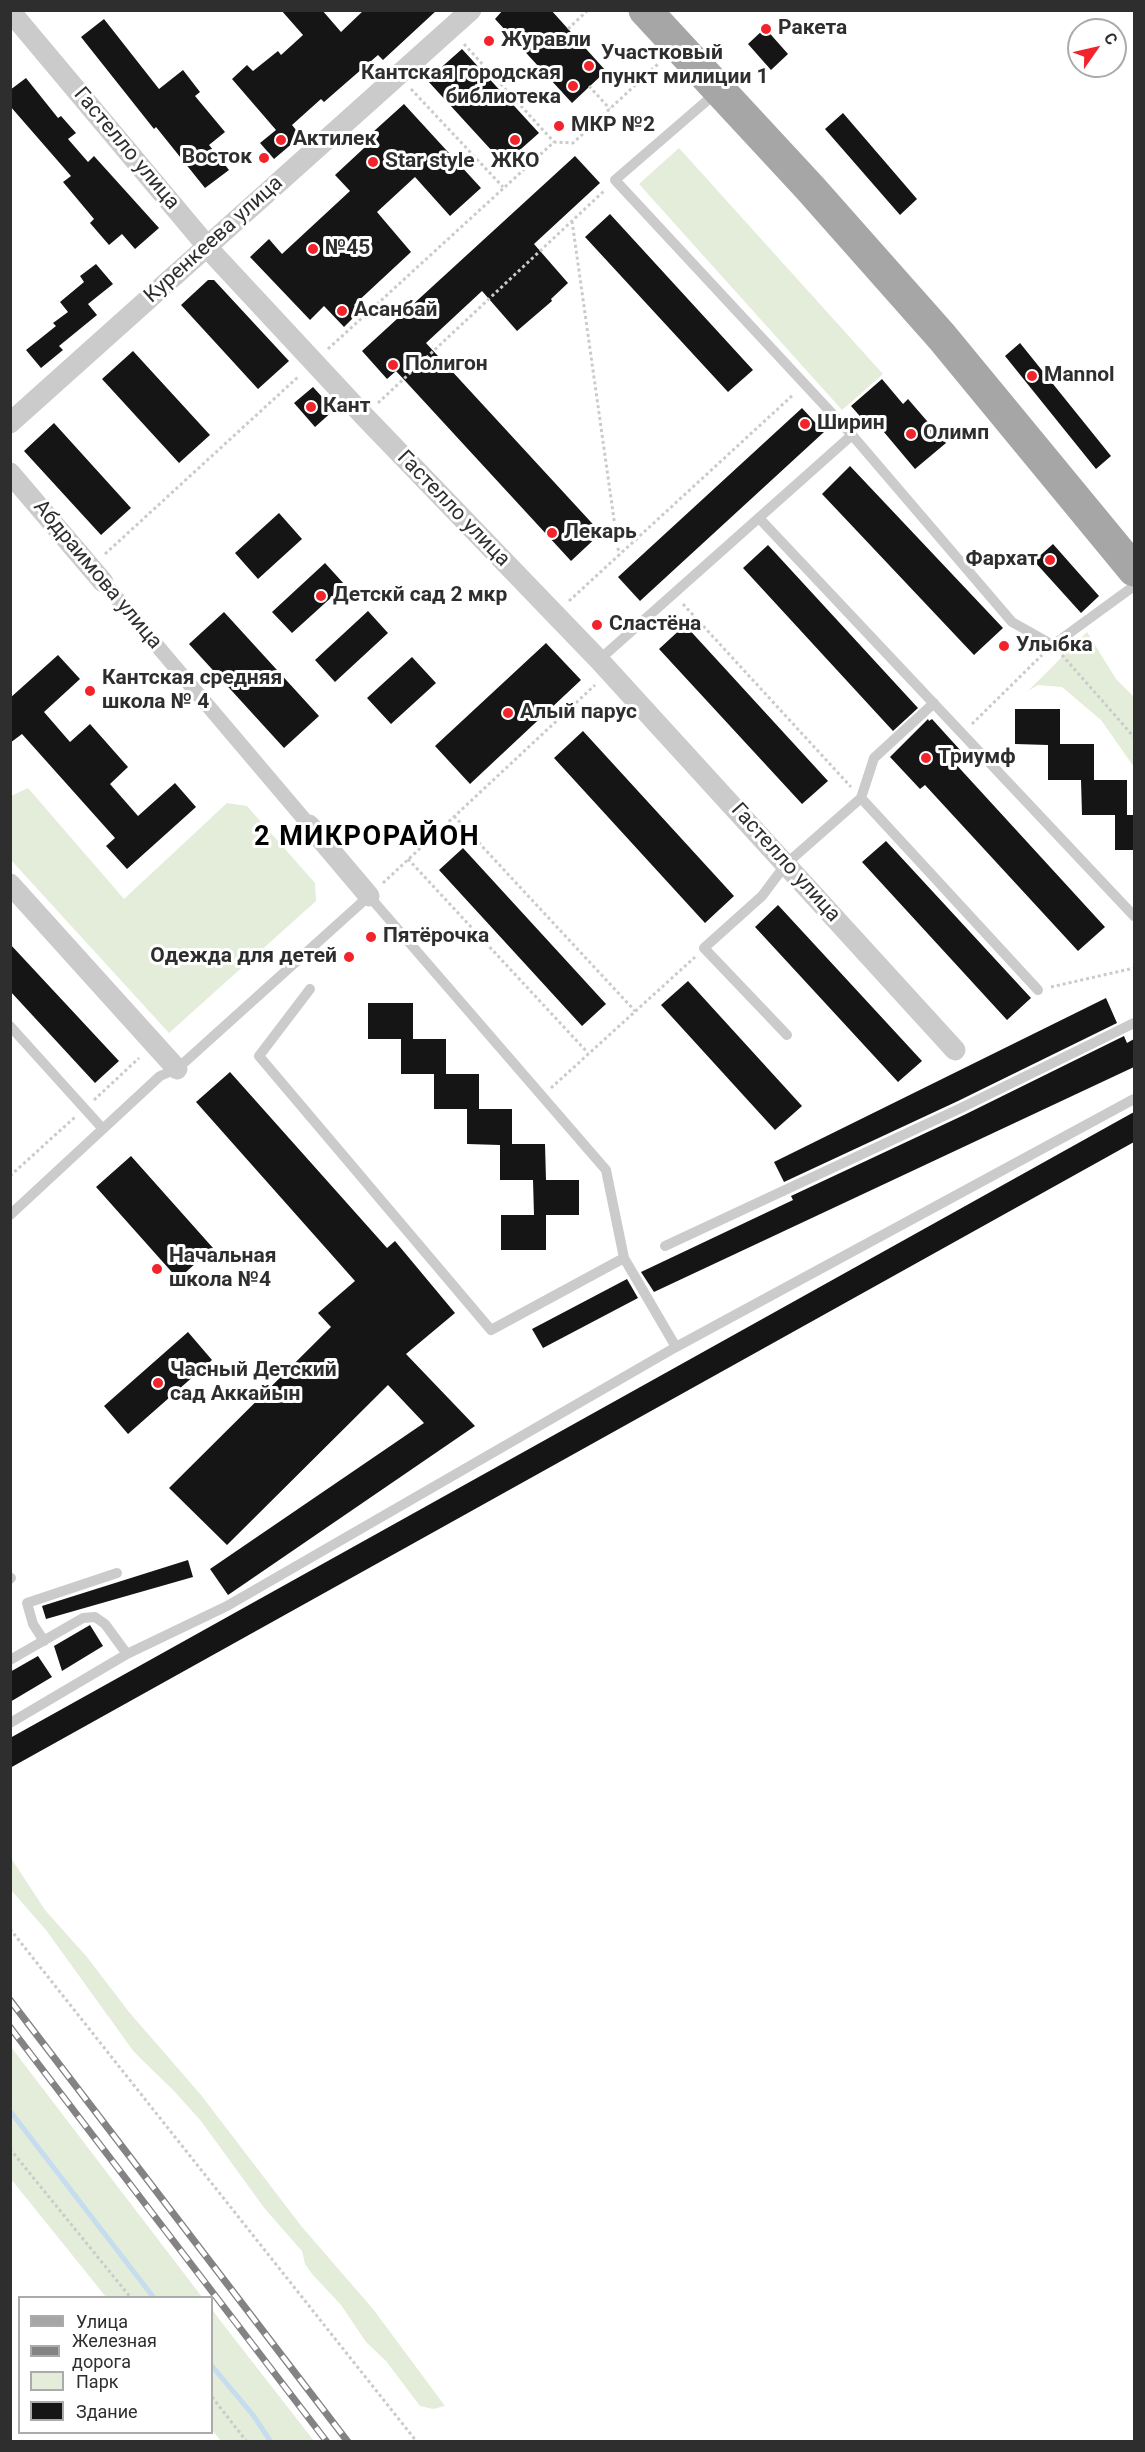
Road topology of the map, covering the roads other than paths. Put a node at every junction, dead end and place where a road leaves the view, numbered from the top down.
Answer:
1 (471, 10) edge
2 (645, 10) edge
3 (10, 11) edge
4 (719, 90) junction
5 (207, 246) junction
6 (10, 423) edge
7 (852, 435) junction
8 (10, 473) edge
9 (759, 518) junction
10 (1134, 570) edge
11 (97, 575) joint
12 (1134, 586) edge
13 (604, 666) junction
14 (934, 703) junction
15 (861, 798) junction
16 (309, 825) joint
17 (786, 864) junction
18 (10, 884) edge
19 (369, 896) junction
20 (1134, 916) edge
21 (310, 989) dead end
22 (1038, 990) road end
23 (1134, 1023) edge
24 (10, 1026) edge
25 (787, 1035) dead end
26 (955, 1050) dead end
27 (177, 1070) junction
28 (1134, 1099) edge
29 (103, 1129) junction
30 (10, 1215) edge
31 (665, 1246) dead end
32 (624, 1258) junction
33 (676, 1347) junction
34 (117, 1573) dead end
35 (44, 1641) junction
36 (127, 1654) junction
37 (10, 1660) edge
38 (10, 1723) edge

1 - 5 street, Куренкеева улица
2 - 4 main road
3 - 5 street, Гастелло улица
4 - 7 lane
4 - 10 main road
5 - 6 street, Куренкеева улица
5 - 13 street, Гастелло улица
7 - 9 lane
7 - 12 lane
8 - 11 street, Абдраимова улица
9 - 13 lane
9 - 14 lane
11 - 16 street, Абдраимова улица
13 - 17 street, Гастелло улица
14 - 15 lane
14 - 20 lane
15 - 17 lane
15 - 22 lane
16 - 19 street, Абдраимова улица
17 - 25 lane
17 - 26 street, Гастелло улица
18 - 27 street
19 - 27 lane
19 - 32 lane
21 - 32 lane
23 - 31 lane
24 - 29 lane
27 - 29 lane
28 - 33 lane
29 - 30 lane
32 - 33 lane
33 - 36 lane
34 - 35 lane
35 - 36 lane
35 - 37 lane
36 - 38 lane

